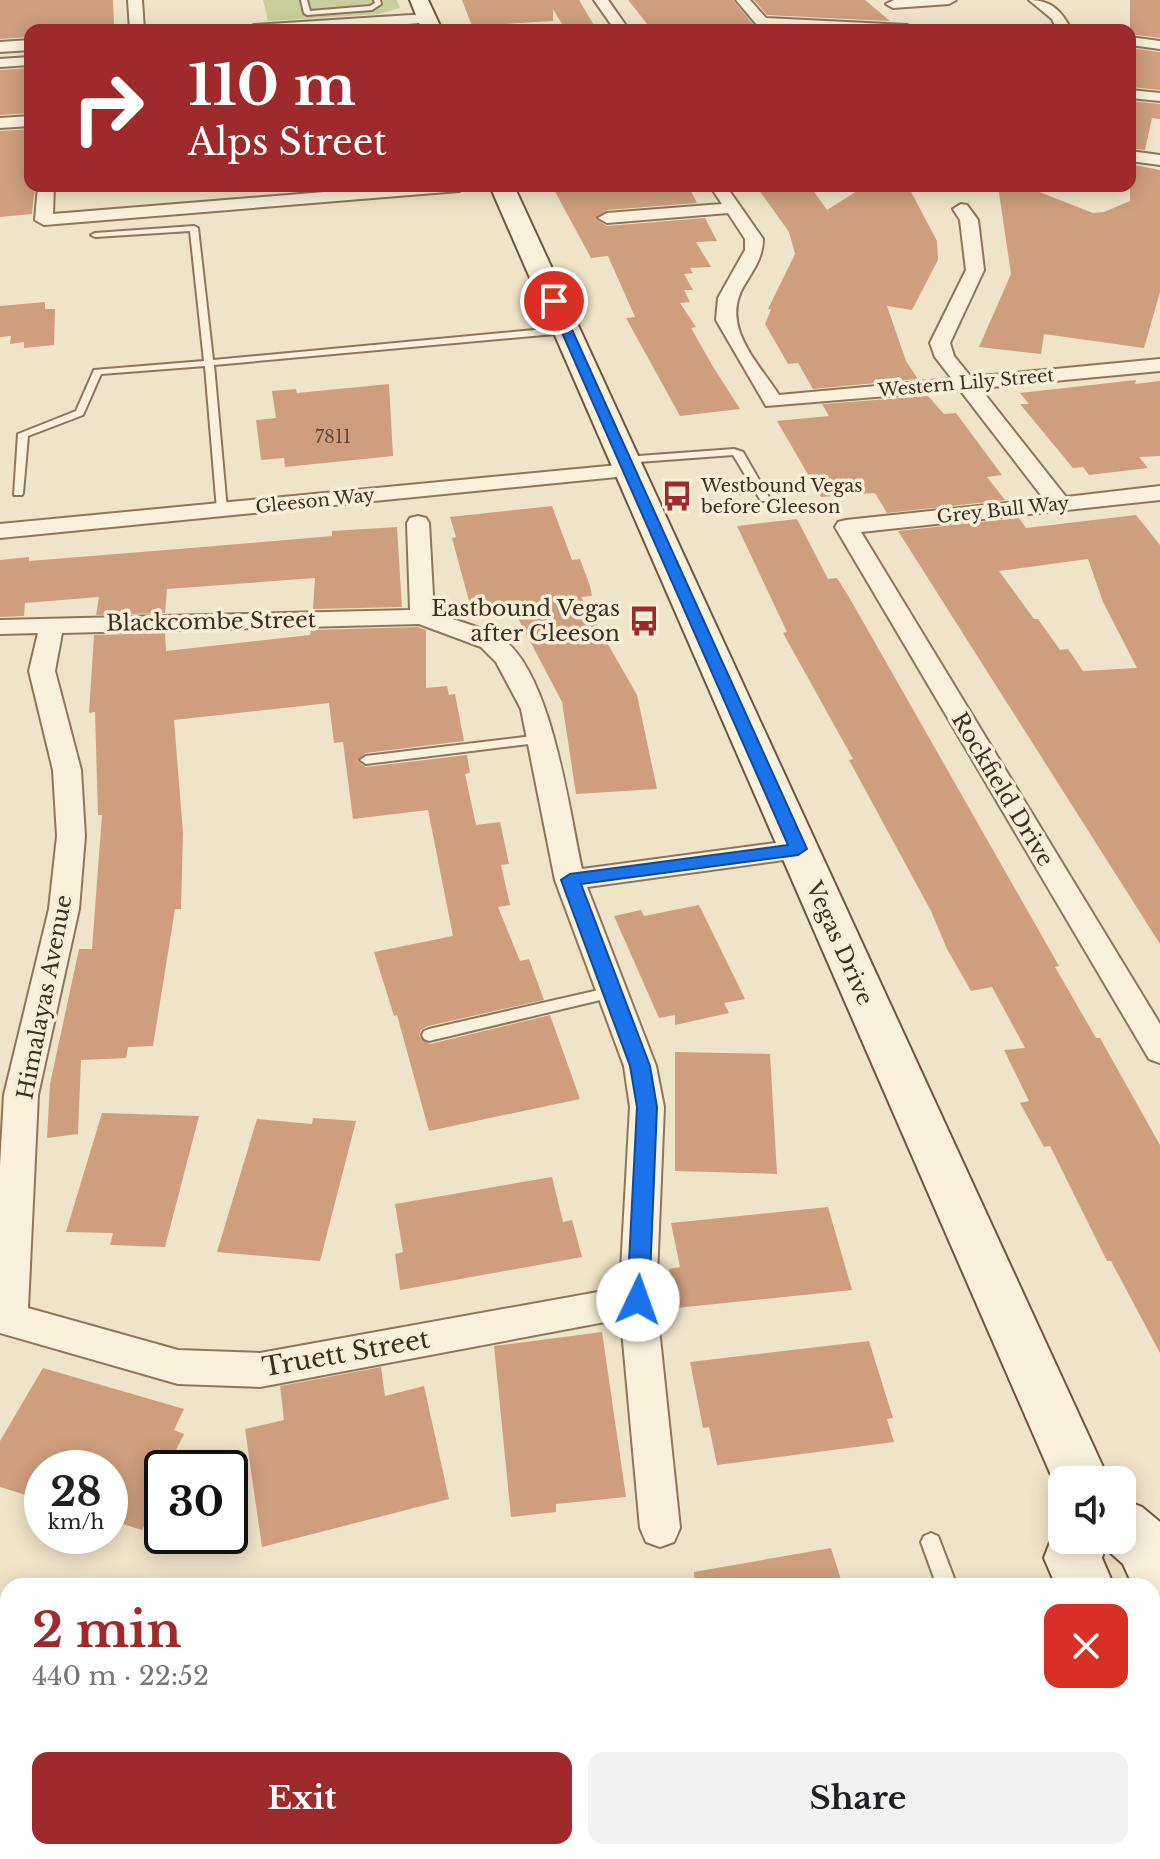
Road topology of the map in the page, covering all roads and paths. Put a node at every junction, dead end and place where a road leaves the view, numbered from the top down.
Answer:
1 (135, 0) edge
2 (304, 0) edge
3 (377, 0) edge
4 (419, 0) edge
5 (601, 0) edge
6 (743, 0) edge
7 (949, 0) edge
8 (1036, 0) edge
9 (891, 2) edge
10 (318, 19) junction
11 (137, 24) edge
12 (289, 24) edge
13 (332, 24) edge
14 (430, 24) edge
15 (618, 24) edge
16 (798, 24) edge
17 (906, 24) edge
18 (1061, 24) edge
19 (1136, 42) edge
20 (24, 45) edge
21 (1160, 45) edge
22 (0, 47) edge
23 (24, 61) edge
24 (0, 63) edge
25 (1136, 95) edge
26 (1160, 97) edge
27 (24, 121) edge
28 (0, 123) edge
29 (1136, 157) edge
30 (1160, 160) edge
31 (46, 192) edge
32 (312, 192) edge
33 (505, 192) edge
34 (722, 192) edge
35 (263, 194) edge
36 (733, 208) junction
37 (961, 209) dead end
38 (607, 218) dead end
39 (95, 235) dead end
40 (566, 330) junction
41 (209, 363) junction
42 (1160, 365) edge
43 (965, 383) junction
44 (627, 465) junction
45 (18, 493) dead end
46 (1160, 493) edge
47 (765, 499) dead end
48 (1060, 504) junction
49 (222, 510) junction
50 (418, 523) dead end
51 (846, 527) joint
52 (0, 531) edge
53 (422, 617) junction
54 (52, 624) junction
55 (0, 627) edge
56 (541, 739) junction
57 (366, 760) dead end
58 (798, 849) junction
59 (570, 880) junction
60 (612, 992) junction
61 (429, 1035) dead end
62 (1160, 1051) edge
63 (638, 1300) junction
64 (5, 1318) edge
65 (1075, 1466) edge
66 (660, 1528) dead end
67 (1136, 1538) edge
68 (931, 1542) dead end
69 (1074, 1554) edge
70 (944, 1578) edge
71 (1082, 1578) edge
72 (1159, 1578) edge

1 - 11 street
2 - 10 lane
3 - 10 lane
4 - 14 main road
5 - 15 street
6 - 16 street
7 - 9 street
8 - 18 street
9 - 17 street
10 - 12 street
10 - 13 street
19 - 21 street
20 - 22 street
23 - 24 street
25 - 26 street
27 - 28 street
29 - 30 street
31 - 35 street
32 - 35 street
33 - 40 main road, Vegas Drive
34 - 36 street
36 - 38 street
36 - 43 street, Western Lily Street
37 - 43 street
39 - 41 lane
40 - 41 lane
40 - 44 main road, Vegas Drive
41 - 45 lane
41 - 49 lane
42 - 43 street, Western Lily Street
43 - 48 street
44 - 47 lane
44 - 49 street, Gleeson Way
44 - 58 main road, Vegas Drive
46 - 48 street, Grey Bull Way
48 - 51 street, Grey Bull Way
49 - 52 street, Gleeson Way
50 - 53 street
51 - 62 street, Rockfield Drive
53 - 54 street, Blackcombe Street
53 - 56 street
54 - 55 street, Blackcombe Street
54 - 64 street, Himalayas Avenue
56 - 57 lane
56 - 59 street
58 - 59 street
58 - 65 main road, Vegas Drive
59 - 60 street
60 - 61 lane
60 - 63 street
63 - 64 street, Truett Street
63 - 66 street
67 - 72 main road
68 - 70 lane
69 - 71 main road

